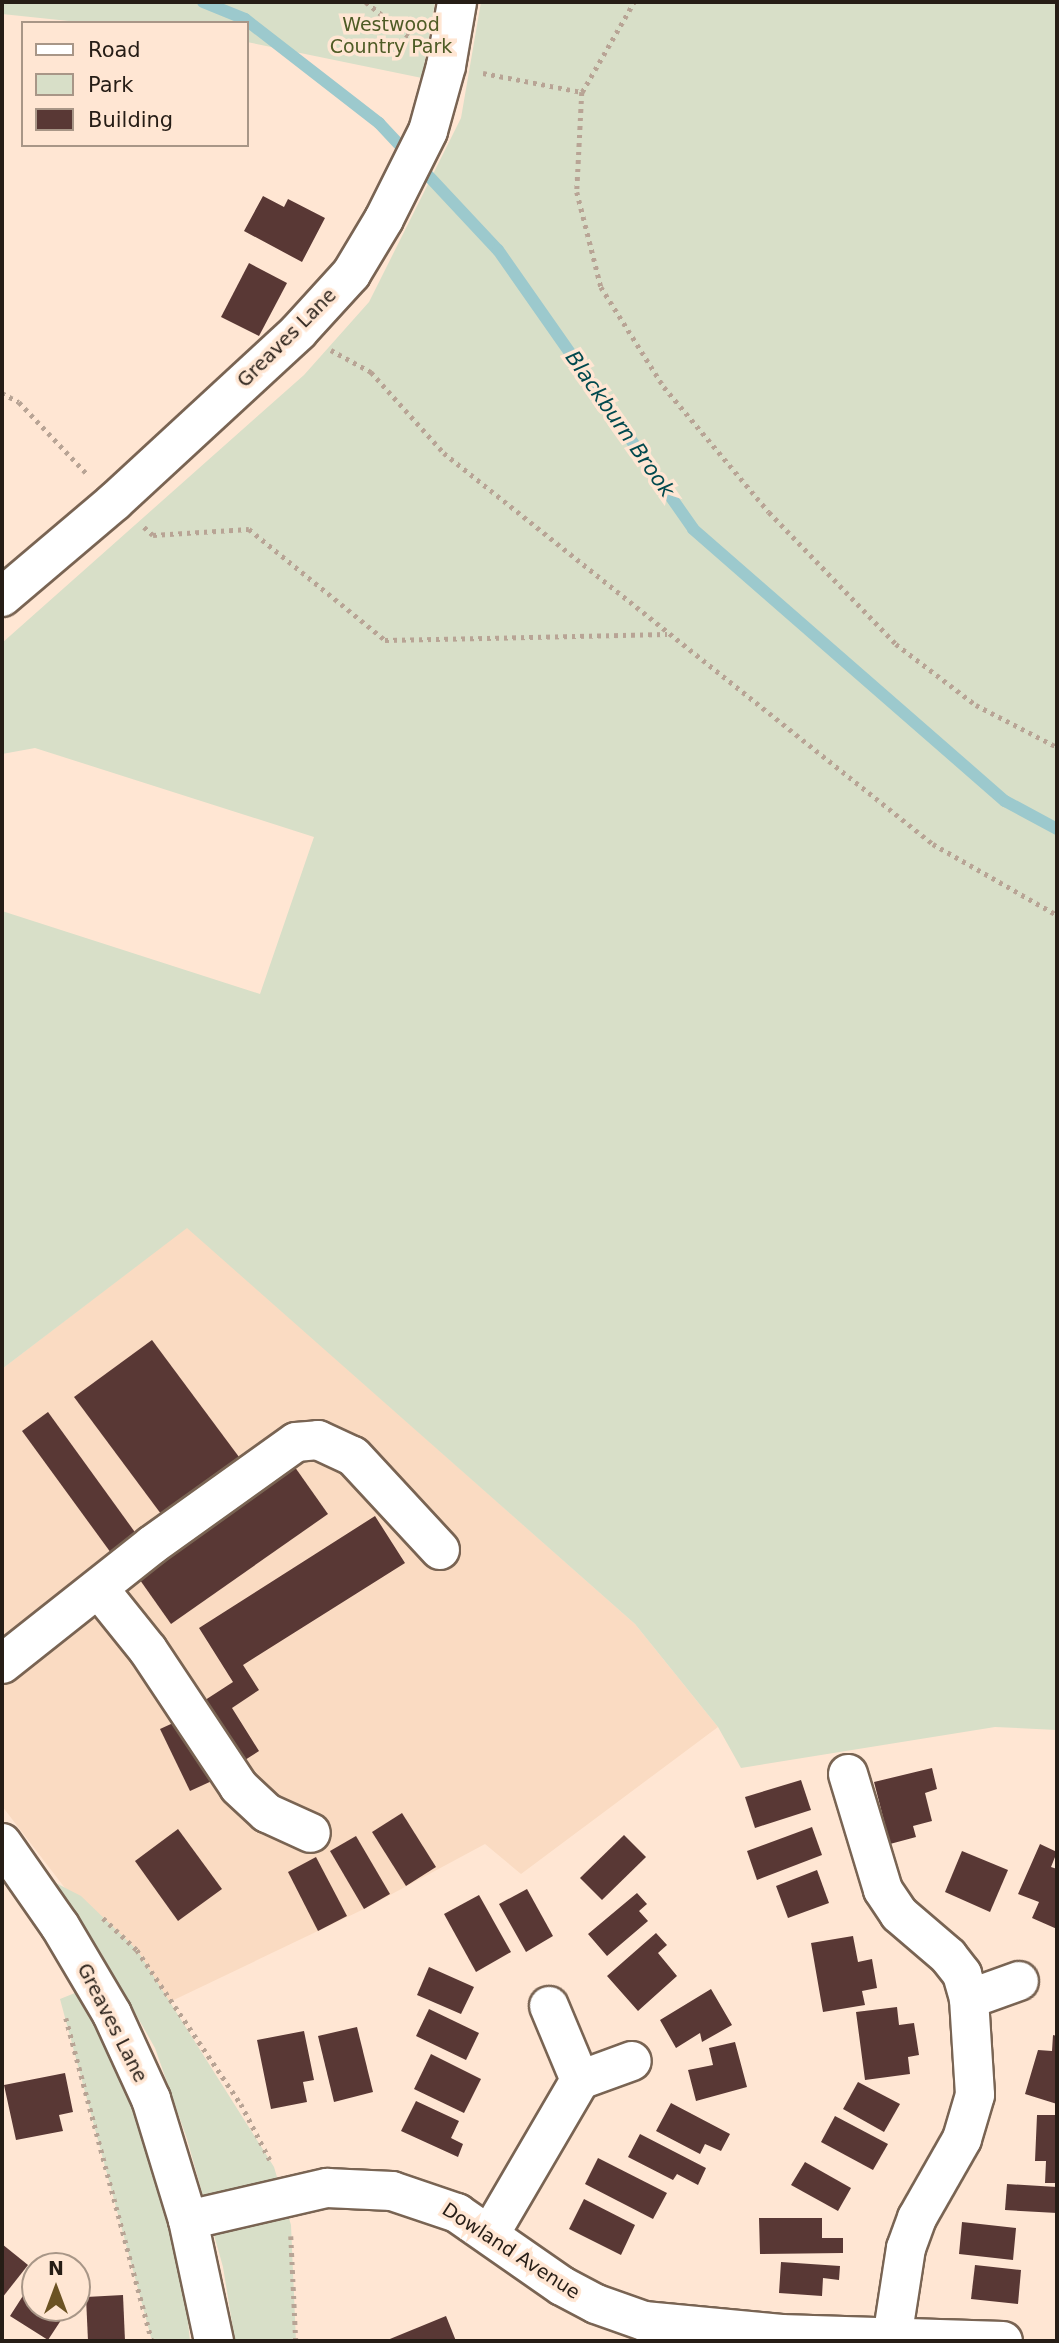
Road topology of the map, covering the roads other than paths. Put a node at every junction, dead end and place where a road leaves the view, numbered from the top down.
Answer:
1 (457, 2) edge
2 (2, 597) edge
3 (440, 1550) dead end
4 (99, 1589) junction
5 (2, 1664) edge
6 (848, 1774) dead end
7 (311, 1833) dead end
8 (2, 1843) edge
9 (1019, 1981) dead end
10 (969, 1999) junction
11 (549, 2006) dead end
12 (632, 2061) dead end
13 (580, 2080) junction
14 (188, 2220) junction
15 (489, 2235) junction
16 (780, 2338) edge
17 (892, 2338) junction
18 (214, 2341) edge
19 (1003, 2341) edge

1 - 2 street, Greaves Lane
3 - 4 street
4 - 5 street
4 - 7 street
6 - 10 street
8 - 14 street, Greaves Lane
9 - 10 street
10 - 17 street
11 - 13 street
12 - 13 street
13 - 15 street
14 - 15 street, Dowland Avenue
14 - 18 street, Greaves Lane
15 - 16 street, Dowland Avenue
16 - 17 street, Dowland Avenue
17 - 19 street, Dowland Avenue

